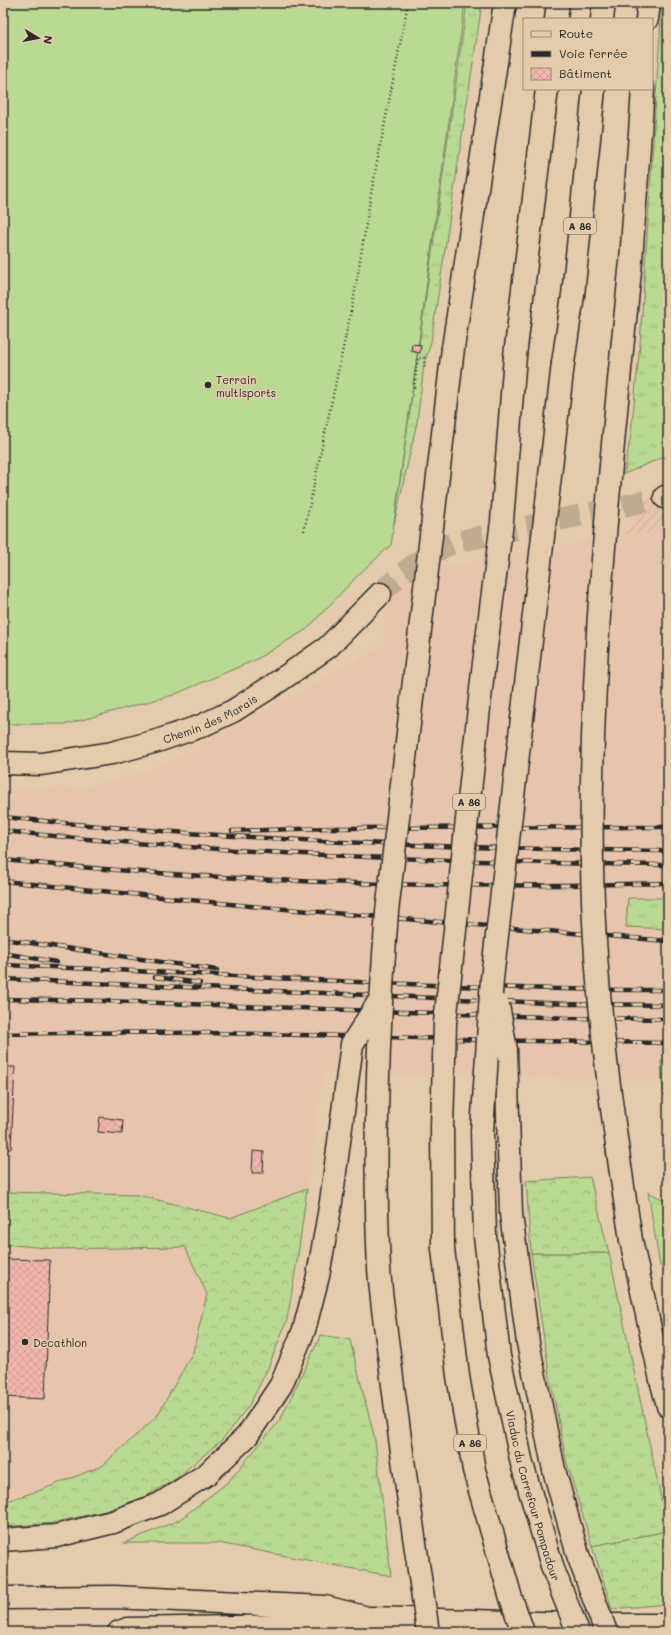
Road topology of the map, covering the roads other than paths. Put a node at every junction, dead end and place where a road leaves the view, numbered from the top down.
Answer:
1 (505, 3) edge
2 (558, 3) edge
3 (604, 3) edge
4 (648, 3) edge
5 (556, 18) edge
6 (602, 18) edge
7 (647, 18) edge
8 (547, 90) edge
9 (594, 90) edge
10 (643, 90) edge
11 (380, 594) tunnel mouth
12 (3, 763) edge
13 (492, 979) junction
14 (380, 1000) junction
15 (668, 1406) edge
16 (3, 1540) edge
17 (3, 1598) edge
18 (371, 1618) junction
19 (668, 1625) edge
20 (119, 1632) edge
21 (428, 1632) edge
22 (523, 1632) edge
23 (578, 1632) edge
24 (606, 1632) edge

1 - 14 main road, bridge
2 - 5 main road
3 - 6 main road
4 - 7 main road
8 - 22 main road, A 86, bridge
9 - 13 main road, A 86, bridge
10 - 15 main road, bridge
11 - 12 main road, Chemin des Marais
13 - 23 main road, Viaduc du Carrefour Pompadour / A 86, bridge
13 - 24 main road, bridge
14 - 16 main road, bridge
14 - 21 main road, bridge
17 - 18 main road
18 - 19 main road
18 - 20 main road

